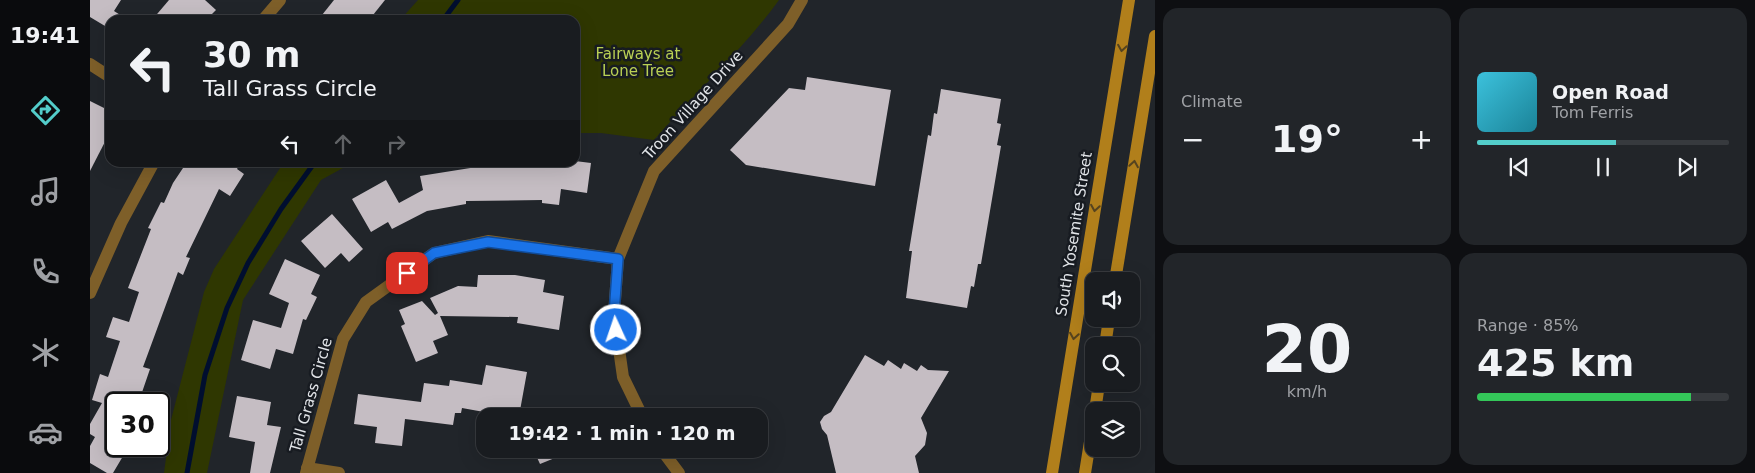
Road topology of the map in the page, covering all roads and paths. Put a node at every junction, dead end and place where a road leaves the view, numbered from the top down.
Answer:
1 (280, 0) edge
2 (802, 0) edge
3 (1129, 0) edge
4 (267, 15) edge
5 (1155, 36) edge
6 (90, 64) edge
7 (105, 74) edge
8 (151, 167) edge
9 (618, 259) junction
10 (1116, 272) edge
11 (90, 293) edge
12 (638, 408) edge
13 (1088, 457) edge
14 (668, 458) edge
15 (306, 470) edge
16 (339, 473) edge
17 (679, 473) edge
18 (1052, 473) edge
19 (1085, 473) edge

1 - 4 street
2 - 9 street, Troon Village Drive
3 -> 18 main road, South Yosemite Street
10 -> 5 main road
6 - 7 street
8 - 11 street
9 - 12 street, Troon Village Drive
9 - 15 street, Tall Grass Circle
13 - 19 main road
14 - 17 street
15 - 16 street

